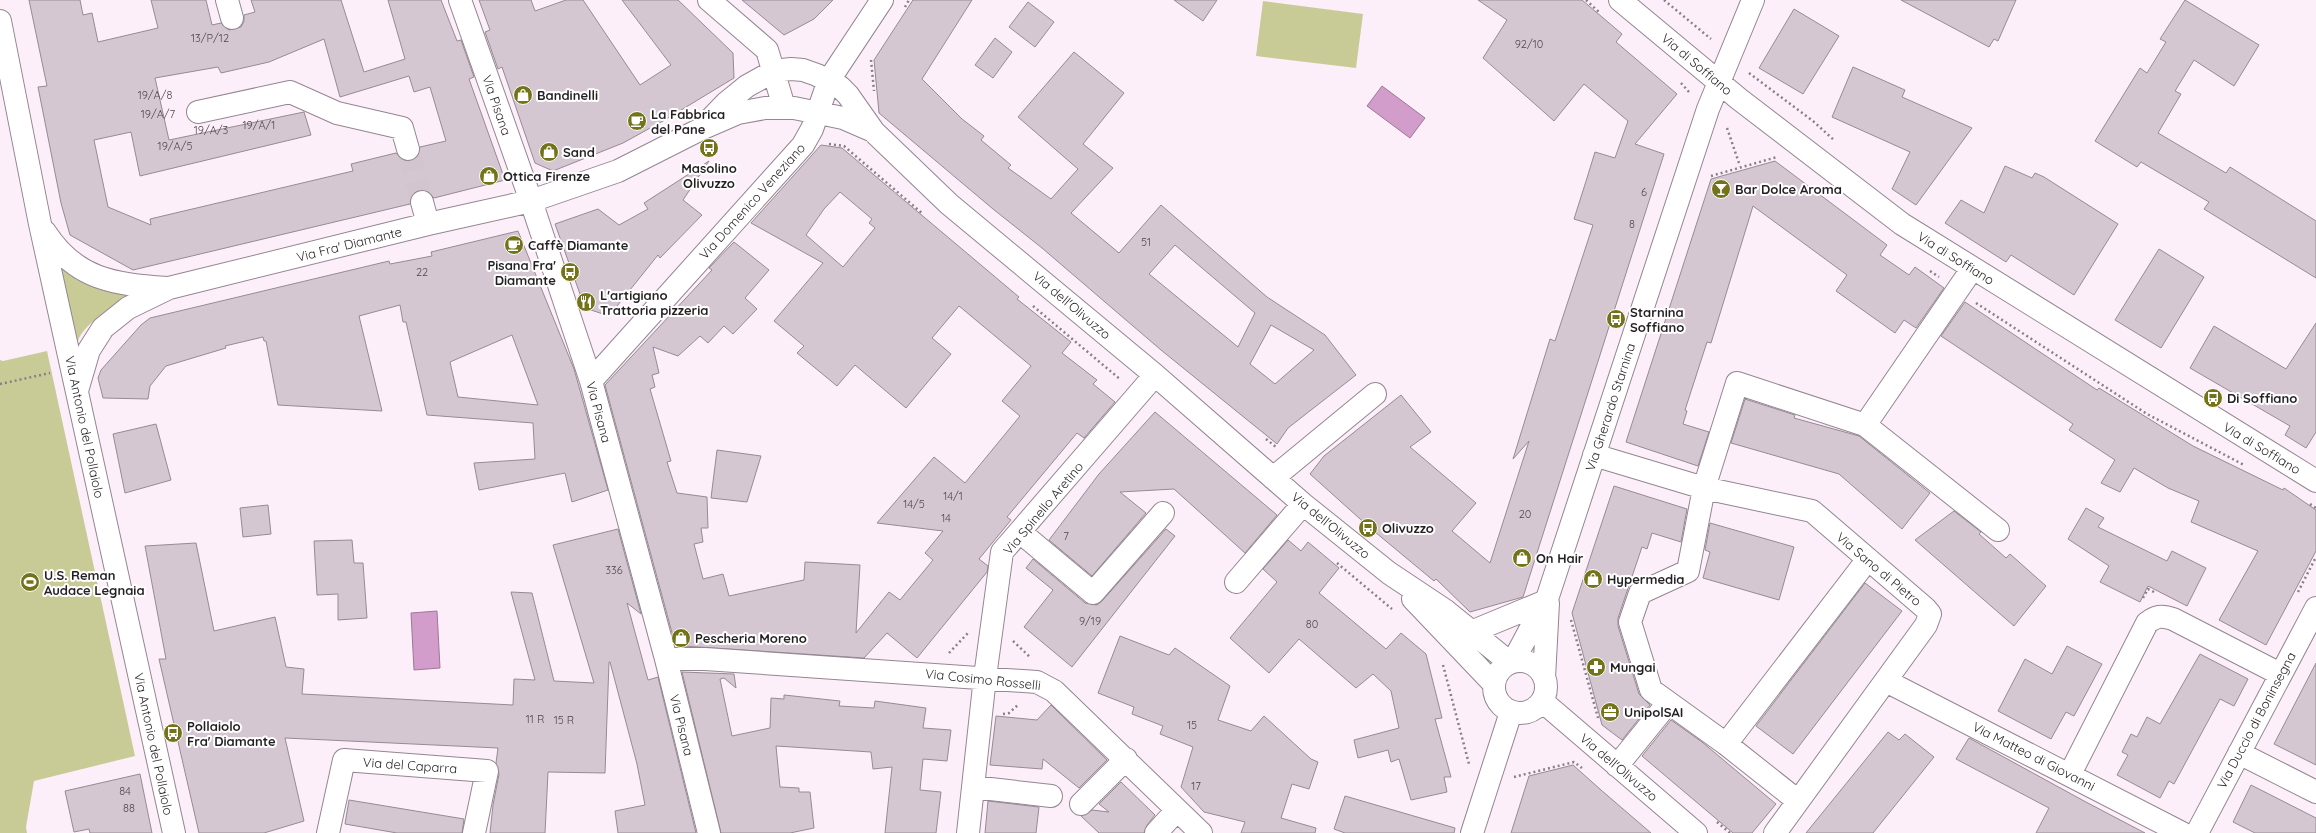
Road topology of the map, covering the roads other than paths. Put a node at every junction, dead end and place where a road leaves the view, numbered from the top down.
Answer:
1 (460, 0) edge
2 (709, 0) edge
3 (882, 0) edge
4 (1620, 0) edge
5 (1753, 0) edge
6 (0, 21) edge
7 (774, 71) junction
8 (829, 80) junction
9 (1718, 81) junction
10 (784, 107) junction
11 (819, 111) junction
12 (198, 112) dead end
13 (701, 129) junction
14 (873, 131) junction
15 (408, 149) tunnel mouth
16 (531, 201) junction
17 (422, 202) tunnel mouth
18 (40, 224) junction
19 (428, 224) junction
20 (1972, 269) junction
21 (168, 288) junction
22 (1155, 374) junction
23 (590, 381) junction
24 (77, 391) junction
25 (1376, 394) dead end
26 (1865, 425) junction
27 (1594, 455) junction
28 (2313, 473) edge
29 (1273, 478) junction
30 (1704, 488) junction
31 (1303, 504) junction
32 (1163, 513) dead end
33 (1998, 530) dead end
34 (1020, 532) junction
35 (1868, 559) junction
36 (1389, 573) junction
37 (1236, 582) dead end
38 (1547, 599) junction
39 (2316, 608) edge
40 (1471, 632) junction
41 (666, 659) junction
42 (1512, 661) junction
43 (2280, 674) junction
44 (985, 677) junction
45 (1544, 678) junction
46 (1886, 681) junction
47 (1494, 684) junction
48 (1542, 701) junction
49 (1668, 703) junction
50 (1511, 712) junction
51 (1726, 744) junction
52 (2239, 752) junction
53 (1126, 759) junction
54 (1617, 766) junction
55 (2070, 774) junction
56 (973, 787) junction
57 (2316, 792) edge
58 (1051, 796) dead end
59 (1798, 801) junction
60 (1081, 804) dead end
61 (1177, 810) junction
62 (174, 833) edge
63 (328, 833) edge
64 (474, 833) edge
65 (709, 833) edge
66 (968, 833) edge
67 (1156, 833) edge
68 (1201, 833) edge
69 (1472, 833) edge
70 (1696, 833) edge
71 (1775, 833) edge
72 (2182, 833) edge
73 (2197, 833) edge

1 - 16 street, Via Pisana
2 - 7 street
3 - 8 street, Via Domenico Veneziano
4 - 9 street, Via di Soffiano
5 - 9 street, Via Gherardo Starnina
6 - 18 street, Via Antonio del Pollaiolo
7 - 8 street, Via dell'Olivuzzo
7 - 10 street
7 - 13 street
8 - 11 street, Via Domenico Veneziano
8 - 14 street, Via dell'Olivuzzo
9 - 20 street, Via di Soffiano
9 - 27 street, Via Gherardo Starnina
10 - 11 street, Via dell'Olivuzzo
10 - 13 street, Via dell'Olivuzzo
11 - 14 street, Via dell'Olivuzzo
11 - 23 street, Via Domenico Veneziano
12 - 15 street
13 - 16 street, Via Fra' Diamante
14 - 22 street, Via dell'Olivuzzo
16 - 19 street, Via Fra' Diamante
16 - 23 street, Via Pisana
17 - 19 street
18 - 21 street, Via Fra' Diamante
18 - 24 street, Via Antonio del Pollaiolo
19 - 21 street, Via Fra' Diamante
20 - 26 street
20 - 28 street, Via di Soffiano
21 - 24 street, Via Fra' Diamante
22 - 29 street, Via dell'Olivuzzo
22 - 34 street, Via Spinello Aretino
23 - 41 street, Via Pisana
24 - 62 street, Via Antonio del Pollaiolo
25 - 29 street
26 - 30 street
26 - 33 street
27 - 30 street, Via Sano di Pietro
27 - 38 street, Via Gherardo Starnina
29 - 31 street, Via dell'Olivuzzo
30 - 35 street, Via Sano di Pietro
30 - 49 street
31 - 36 street, Via dell'Olivuzzo
31 - 37 street
32 - 34 street
34 - 44 street, Via Spinello Aretino
35 - 46 street, Via Sano di Pietro
35 - 51 street
36 - 40 street, Via dell'Olivuzzo
36 - 47 street, Via dell'Olivuzzo
38 - 40 street
38 - 42 street, Via Gherardo Starnina
38 - 45 street, Via Gherardo Starnina
39 - 43 street, Via Duccio di Boninsegna
40 - 42 street, Via dell'Olivuzzo
41 - 44 street, Via Cosimo Rosselli
41 - 65 street, Via Pisana
42 - 45 street, Via dell'Olivuzzo
42 - 47 street
43 - 52 street, Via Duccio di Boninsegna
43 - 55 street
44 - 53 street, Via Cosimo Rosselli
44 - 56 street, Via Spinello Aretino
45 - 48 street
46 - 55 street, Via Matteo di Giovanni
46 - 59 street, Via Sano di Pietro
47 - 50 street, Via dell'Olivuzzo
48 - 50 street
48 - 54 street, Via dell'Olivuzzo
49 - 51 street
49 - 54 street
50 - 69 street
51 - 59 street
52 - 57 street
52 - 73 street, Via Duccio di Boninsegna
53 - 60 street
53 - 61 street, Via Cosimo Rosselli
54 - 70 street, Via dell'Olivuzzo
55 - 72 street, Via Matteo di Giovanni
56 - 58 street
56 - 66 street, Via Spinello Aretino
59 - 71 street, Via Sano di Pietro
61 - 67 street
61 - 68 street, Via Cosimo Rosselli
63 - 64 street, Via del Caparra

